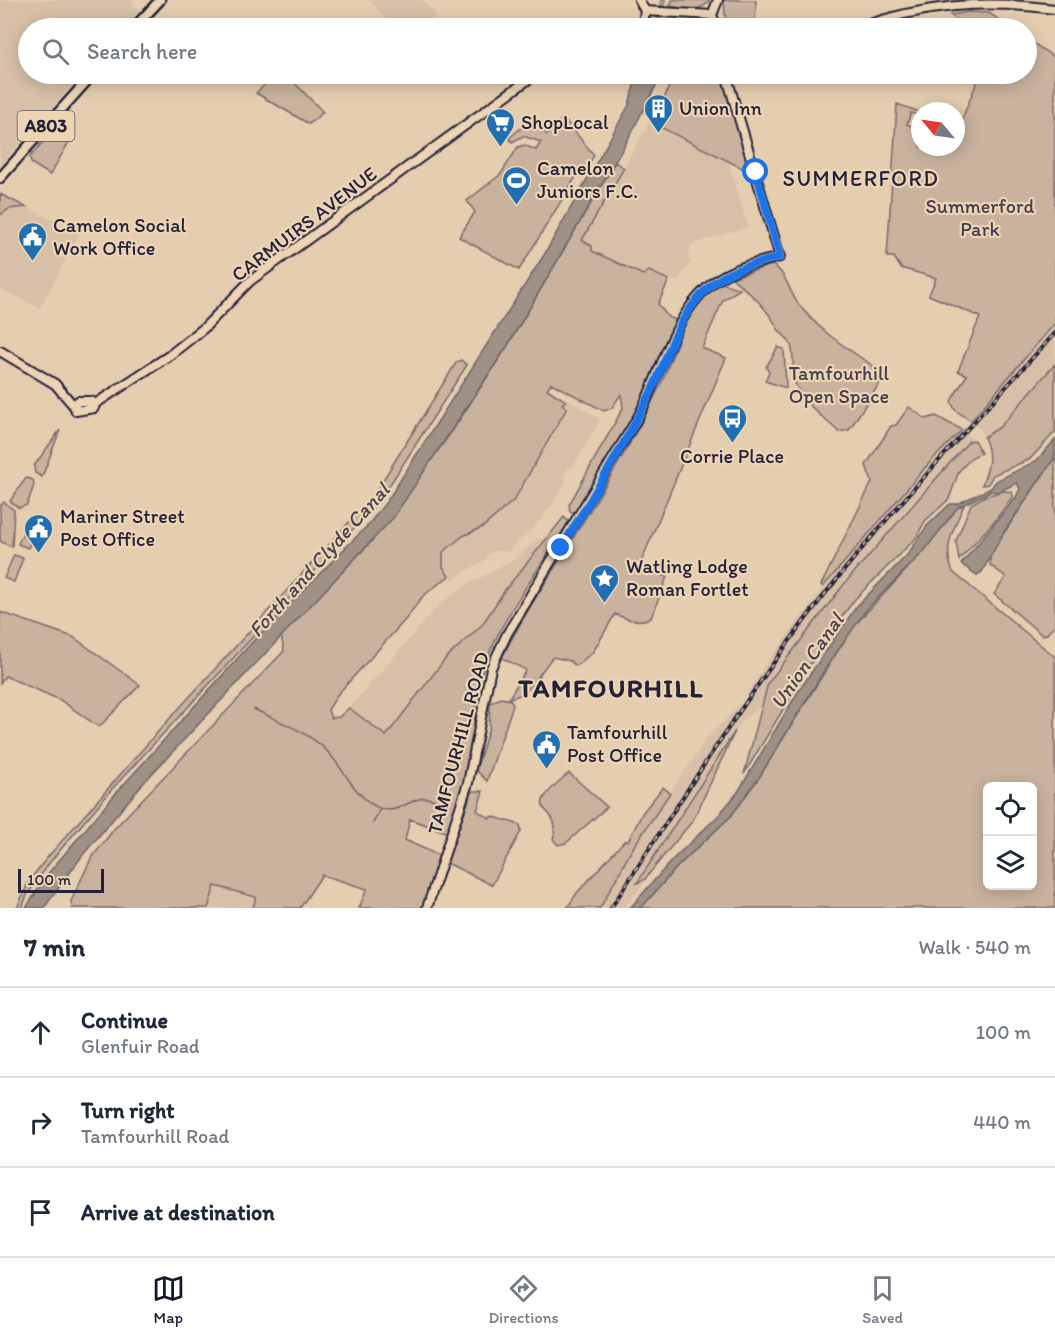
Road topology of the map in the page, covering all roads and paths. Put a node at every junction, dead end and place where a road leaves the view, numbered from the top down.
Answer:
1 (160, 0) edge
2 (639, 0) edge
3 (718, 0) edge
4 (1055, 9) edge
5 (645, 11) junction
6 (712, 15) junction
7 (143, 18) edge
8 (644, 18) edge
9 (713, 18) edge
10 (885, 18) edge
11 (84, 84) edge
12 (522, 84) edge
13 (729, 84) edge
14 (0, 178) edge
15 (0, 351) edge
16 (427, 908) edge

1 - 7 main road
2 - 5 main road
3 - 6 main road
4 - 10 main road
5 - 6 main road
5 - 8 main road
6 - 9 main road
11 - 14 main road, A803
12 - 15 main road, CARMUIRS AVENUE
13 - 16 main road, TAMFOURHILL ROAD

